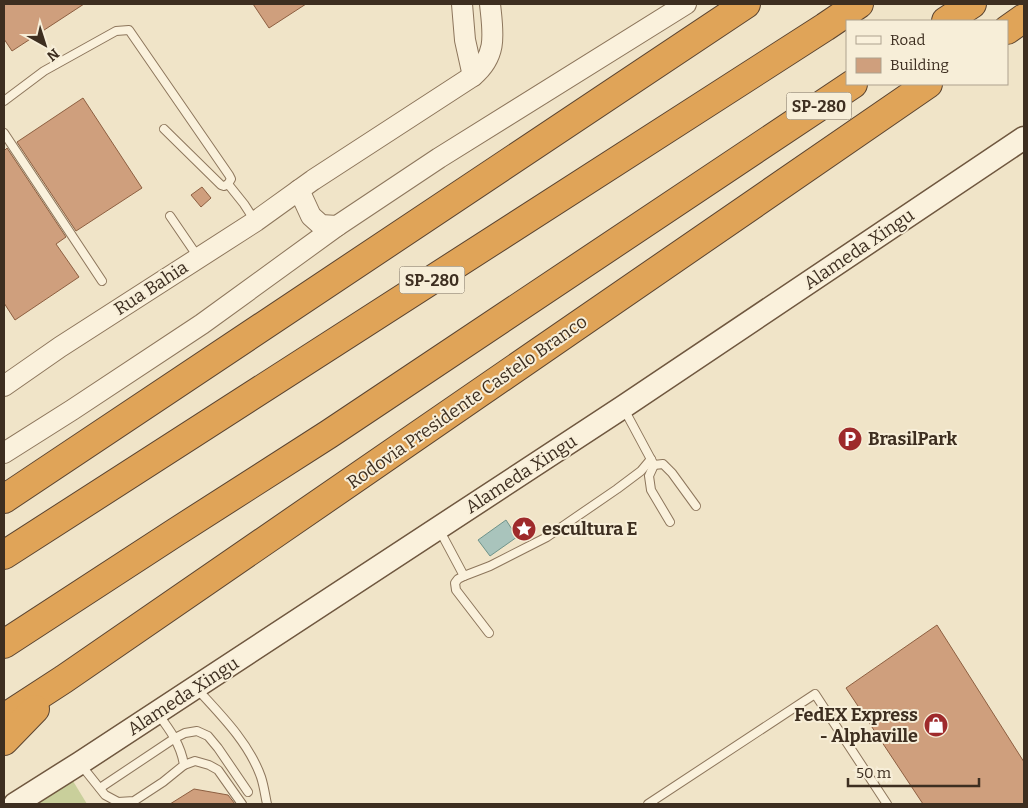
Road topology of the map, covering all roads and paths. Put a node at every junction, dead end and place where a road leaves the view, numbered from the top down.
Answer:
1 (462, 4) edge
2 (686, 4) edge
3 (746, 4) edge
4 (859, 4) edge
5 (972, 4) edge
6 (490, 5) edge
7 (1024, 18) edge
8 (948, 20) edge
9 (1008, 29) edge
10 (494, 36) junction
11 (465, 40) junction
12 (473, 76) junction
13 (852, 85) edge
14 (927, 85) edge
15 (4, 101) edge
16 (164, 129) dead end
17 (4, 133) edge
18 (1024, 138) edge
19 (228, 184) junction
20 (299, 190) junction
21 (170, 216) dead end
22 (256, 221) junction
23 (337, 226) junction
24 (198, 258) junction
25 (102, 281) dead end
26 (4, 386) edge
27 (623, 407) junction
28 (4, 453) edge
29 (652, 462) junction
30 (4, 499) edge
31 (696, 506) dead end
32 (670, 522) dead end
33 (438, 528) junction
34 (4, 555) edge
35 (464, 576) junction
36 (489, 633) dead end
37 (4, 644) edge
38 (64, 680) junction
39 (195, 688) junction
40 (157, 713) junction
41 (4, 718) edge
42 (175, 738) junction
43 (4, 741) edge
44 (80, 763) junction
45 (184, 765) junction
46 (100, 788) junction
47 (248, 792) dead end
48 (15, 804) edge
49 (242, 804) edge
50 (268, 804) edge
51 (648, 804) edge
52 (887, 804) edge

1 - 11 street
2 - 23 street
3 - 30 highway
4 - 34 highway, SP-280
5 - 8 highway
6 - 10 street, Rua Bahia
7 - 9 highway
10 - 11 street
10 - 12 street, Rua Bahia
11 - 12 street
12 - 20 street, Rua Bahia
13 - 37 highway, SP-280
14 - 38 highway, Rodovia Presidente Castelo Branco
15 - 19 lane
16 - 19 lane
17 - 25 lane
18 - 27 main road, Alameda Xingu
19 - 22 lane
20 - 22 street, Rua Bahia
20 - 23 street
21 - 24 lane
22 - 24 street, Rua Bahia
23 - 28 street
24 - 26 street, Rua Bahia
27 - 29 lane
27 - 33 main road, Alameda Xingu
29 - 31 lane
29 - 32 lane
29 - 35 lane
33 - 35 lane
33 - 39 main road, Alameda Xingu
35 - 36 lane
38 - 41 highway, Rodovia Presidente Castelo Branco
38 - 43 highway
39 - 40 main road, Alameda Xingu
39 - 50 lane
40 - 42 lane
40 - 44 main road, Alameda Xingu
42 - 45 lane
42 - 46 lane
42 - 47 lane
44 - 46 lane
44 - 48 main road, Alameda Xingu
45 - 46 lane
45 - 49 lane
51 - 52 lane

